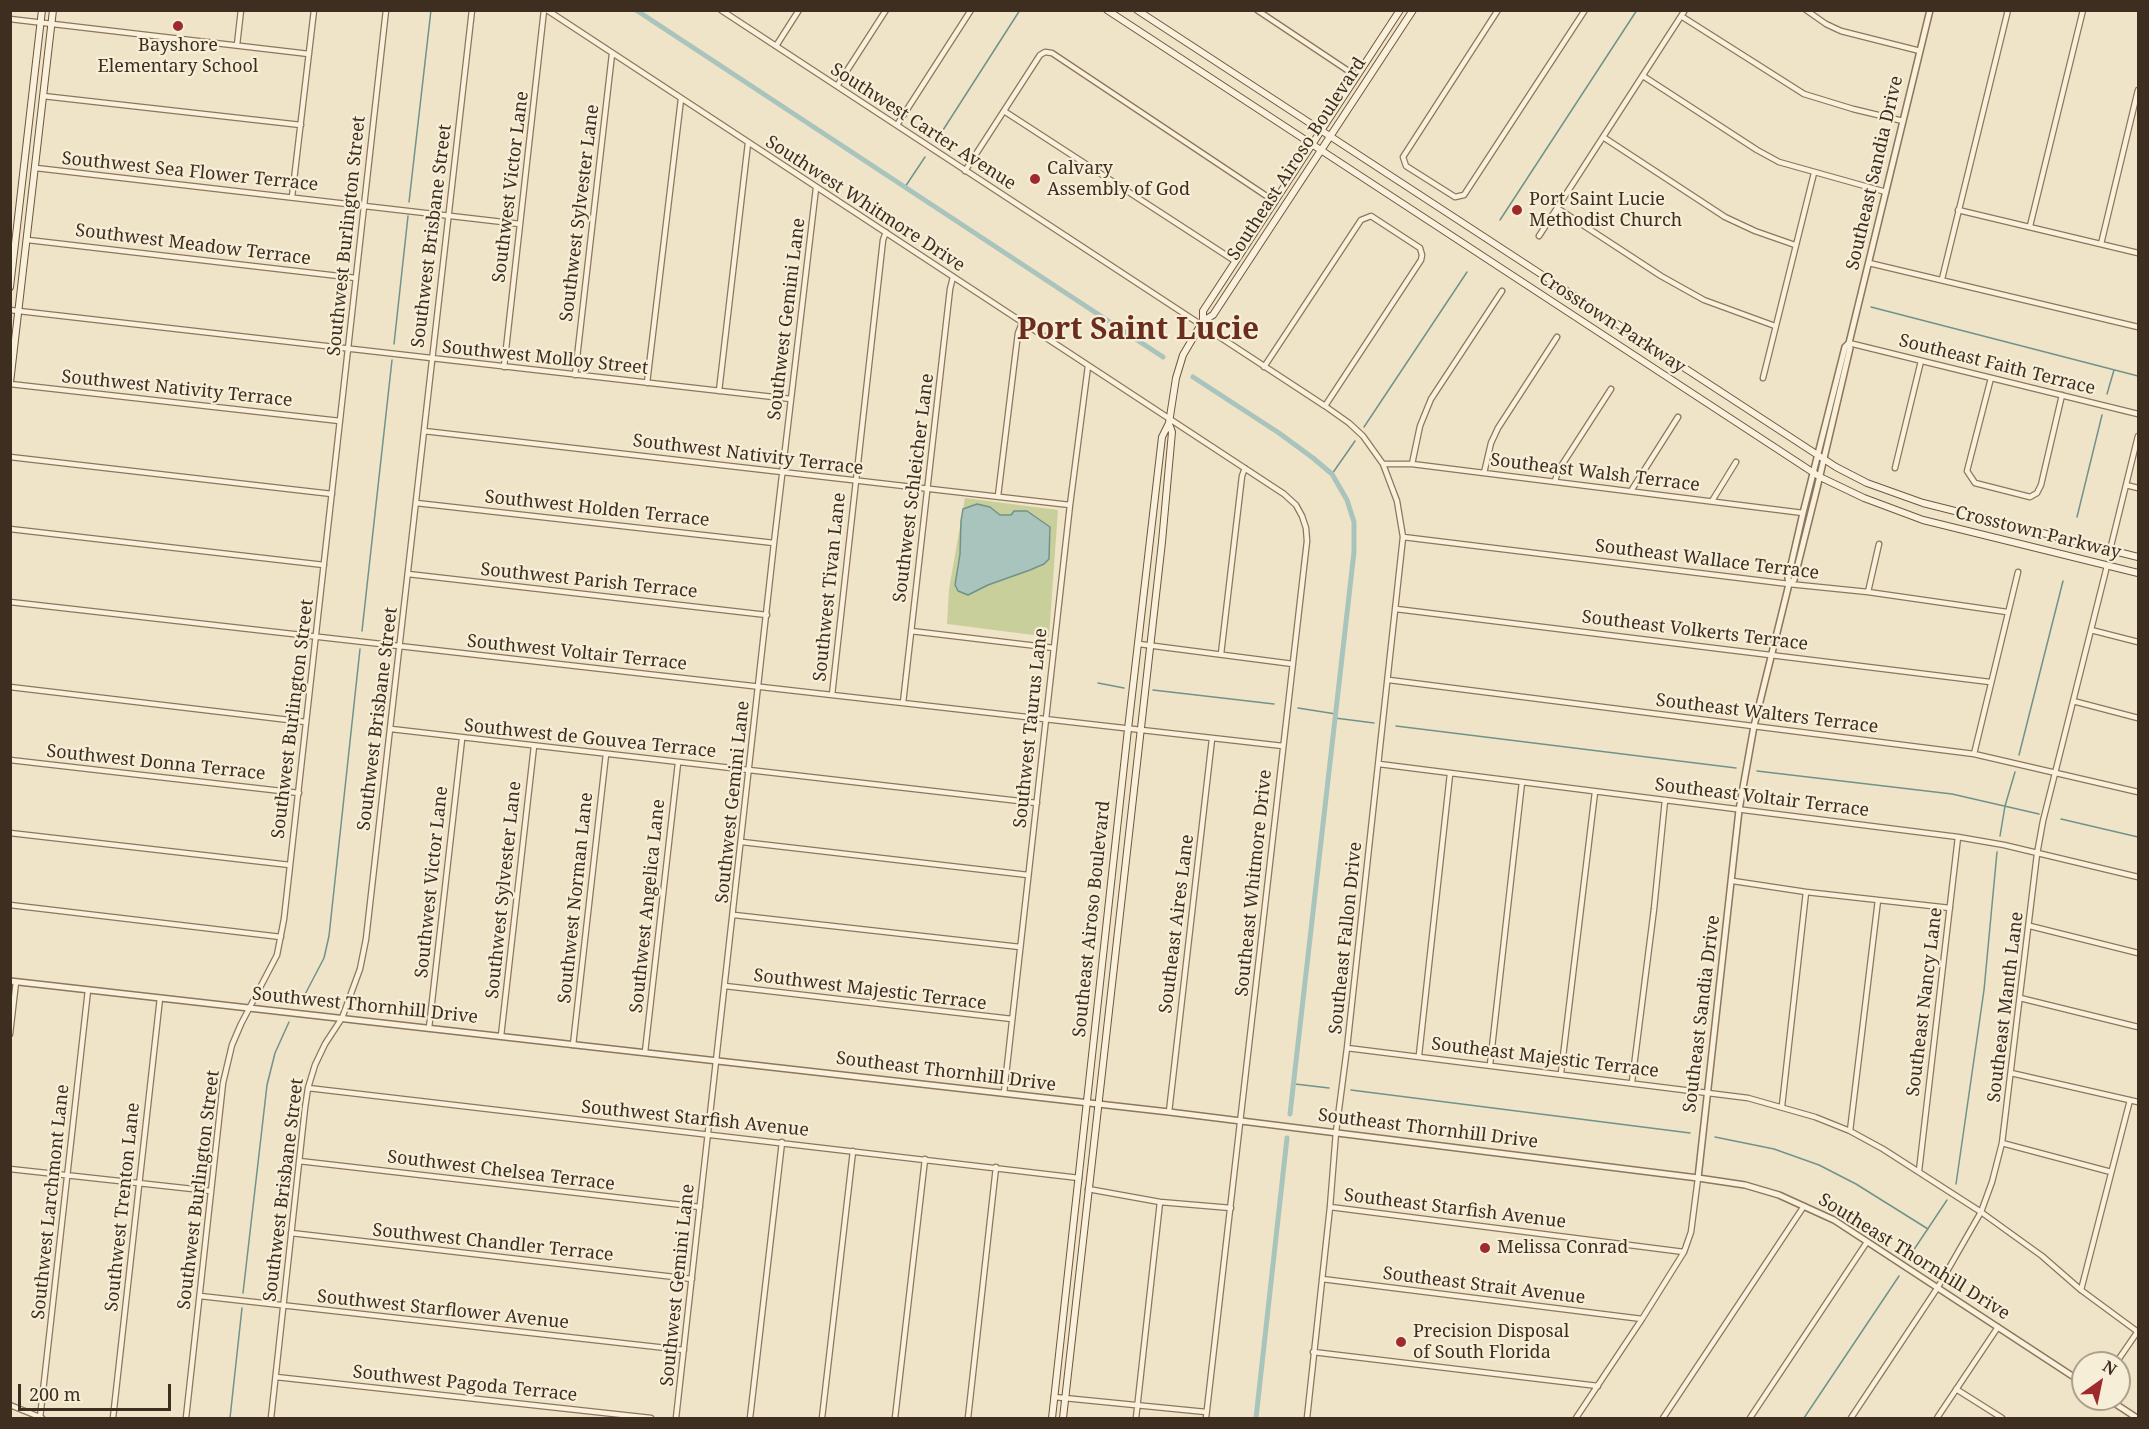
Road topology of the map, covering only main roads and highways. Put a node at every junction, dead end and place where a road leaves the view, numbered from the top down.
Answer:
1 (42, 10) edge
2 (53, 10) edge
3 (1107, 10) edge
4 (1137, 10) edge
5 (1413, 10) edge
6 (1398, 13) edge
7 (30, 115) junction
8 (1320, 131) junction
9 (1330, 137) junction
10 (1311, 144) junction
11 (1321, 150) junction
12 (36, 168) junction
13 (23, 172) junction
14 (29, 228) junction
15 (10, 287) edge
16 (1202, 323) junction
17 (10, 384) edge
18 (1169, 421) junction
19 (2139, 557) edge
20 (2139, 573) edge
21 (1052, 1419) edge
22 (1063, 1419) edge

1 - 7 main road
2 - 12 main road
3 - 10 main road, Crosstown Parkway
4 - 8 main road, Crosstown Parkway
5 - 9 main road, Southeast Airoso Boulevard
6 - 8 main road, Southeast Airoso Boulevard
7 - 12 main road
7 - 13 main road
8 - 9 main road, Crosstown Parkway
8 - 10 main road, Southeast Airoso Boulevard
9 - 11 main road, Southeast Airoso Boulevard
9 - 19 main road, Crosstown Parkway
10 - 11 main road, Crosstown Parkway
10 - 16 main road, Southeast Airoso Boulevard
11 - 16 main road, Southeast Airoso Boulevard
11 - 20 main road, Crosstown Parkway
12 - 14 main road
13 - 14 main road
13 - 15 main road
14 - 17 main road
16 - 18 main road, Southeast Airoso Boulevard
18 - 21 main road, Southeast Airoso Boulevard
18 - 22 main road, Southeast Airoso Boulevard

